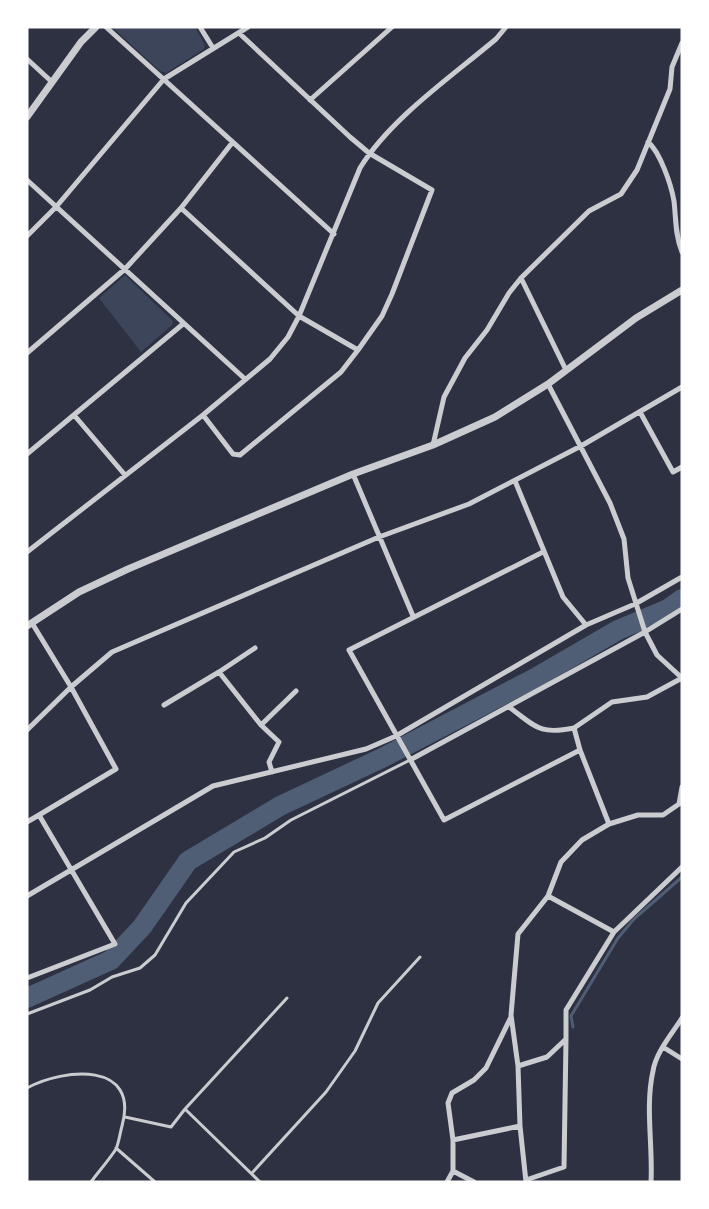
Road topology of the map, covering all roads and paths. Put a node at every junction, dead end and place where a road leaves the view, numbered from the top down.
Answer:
1 (96, 27) edge
2 (106, 27) edge
3 (200, 27) edge
4 (248, 27) edge
5 (392, 27) edge
6 (506, 27) edge
7 (239, 33) junction
8 (682, 43) edge
9 (213, 48) junction
10 (27, 59) edge
11 (164, 79) junction
12 (52, 82) junction
13 (310, 100) junction
14 (27, 117) edge
15 (648, 142) junction
16 (232, 143) junction
17 (369, 153) junction
18 (27, 180) edge
19 (56, 207) junction
20 (181, 208) junction
21 (334, 234) junction
22 (27, 236) edge
23 (682, 252) edge
24 (124, 269) junction
25 (521, 278) junction
26 (682, 290) edge
27 (299, 316) junction
28 (183, 324) junction
29 (358, 350) junction
30 (27, 353) edge
31 (566, 370) junction
32 (245, 379) junction
33 (548, 384) junction
34 (682, 387) edge
35 (640, 412) junction
36 (74, 415) junction
37 (203, 415) junction
38 (433, 445) junction
39 (581, 446) junction
40 (27, 454) edge
41 (682, 467) edge
42 (352, 474) junction
43 (125, 475) junction
44 (515, 481) junction
45 (379, 537) junction
46 (27, 552) edge
47 (543, 552) junction
48 (682, 577) edge
49 (635, 604) junction
50 (682, 609) edge
51 (413, 616) junction
52 (30, 624) edge
53 (586, 625) junction
54 (645, 632) junction
55 (255, 648) dead end
56 (219, 672) junction
57 (682, 678) edge
58 (71, 687) junction
59 (296, 691) dead end
60 (164, 705) dead end
61 (509, 707) junction
62 (261, 725) junction
63 (574, 728) junction
64 (27, 730) edge
65 (396, 736) junction
66 (580, 750) junction
67 (410, 760) junction
68 (272, 772) junction
69 (682, 787) edge
70 (681, 804) edge
71 (39, 815) junction
72 (27, 822) edge
73 (609, 824) junction
74 (682, 867) edge
75 (71, 870) junction
76 (27, 896) edge
77 (548, 896) junction
78 (614, 932) junction
79 (420, 957) dead end
80 (27, 978) edge
81 (287, 998) dead end
82 (27, 1014) edge
83 (511, 1015) junction
84 (682, 1018) edge
85 (566, 1040) junction
86 (663, 1047) junction
87 (682, 1059) edge
88 (518, 1066) junction
89 (27, 1088) edge
90 (185, 1109) junction
91 (124, 1117) junction
92 (520, 1126) junction
93 (453, 1140) junction
94 (116, 1148) junction
95 (453, 1170) junction
96 (252, 1173) junction
97 (526, 1181) edge
98 (91, 1182) edge
99 (155, 1182) edge
100 (260, 1182) edge
101 (447, 1182) edge
102 (474, 1182) edge
103 (651, 1182) edge

1 - 12 street
2 - 11 street
3 - 9 street
4 - 7 street
5 - 13 street
6 - 17 street
7 - 9 street
7 - 13 street
8 - 15 street
9 - 11 street
10 - 12 street
11 - 16 street
11 - 19 street
12 - 14 street
13 - 17 street
15 - 23 street
15 - 25 street
16 - 20 street
16 - 21 street
17 - 21 street
17 - 29 street
18 - 19 street
19 - 22 street
19 - 24 street
20 - 24 street
20 - 27 street
21 - 27 street
24 - 28 street
24 - 30 street
25 - 31 street
25 - 38 street
26 - 31 street
27 - 29 street
27 - 32 street
28 - 32 street
28 - 36 street
29 - 37 street
31 - 33 street
32 - 37 street
33 - 38 street
33 - 39 street
34 - 35 street
35 - 39 street
35 - 41 street
36 - 40 street
36 - 43 street
37 - 43 street
38 - 42 street
39 - 44 street
39 - 49 street
42 - 45 street
42 - 52 street
43 - 46 street
44 - 45 street
44 - 47 street
45 - 51 street
45 - 58 street
47 - 51 street
47 - 53 street
48 - 49 street
49 - 53 street
49 - 54 street
50 - 54 street
51 - 65 street
52 - 58 street
53 - 65 street
54 - 57 street
54 - 61 street
55 - 56 street
56 - 60 street
56 - 62 street
57 - 63 street
58 - 64 street
58 - 71 street
59 - 62 street
61 - 63 street
61 - 67 street
62 - 68 street
63 - 66 street
65 - 67 street
65 - 68 street
66 - 67 street
66 - 73 street
67 - 82 lane
68 - 75 street
69 - 70 street
70 - 73 street
71 - 72 street
71 - 75 street
73 - 77 street
74 - 78 street
75 - 76 street
75 - 80 street
77 - 78 street
77 - 83 street
78 - 85 street
79 - 96 lane
81 - 90 lane
83 - 88 street
83 - 93 street
84 - 86 street
85 - 88 street
85 - 97 street
86 - 87 street
86 - 103 street
88 - 92 street
89 - 91 lane
90 - 91 lane
90 - 96 lane
91 - 94 lane
92 - 93 street
92 - 97 street
93 - 95 street
94 - 98 lane
94 - 99 lane
95 - 101 street
95 - 102 street
96 - 100 lane

